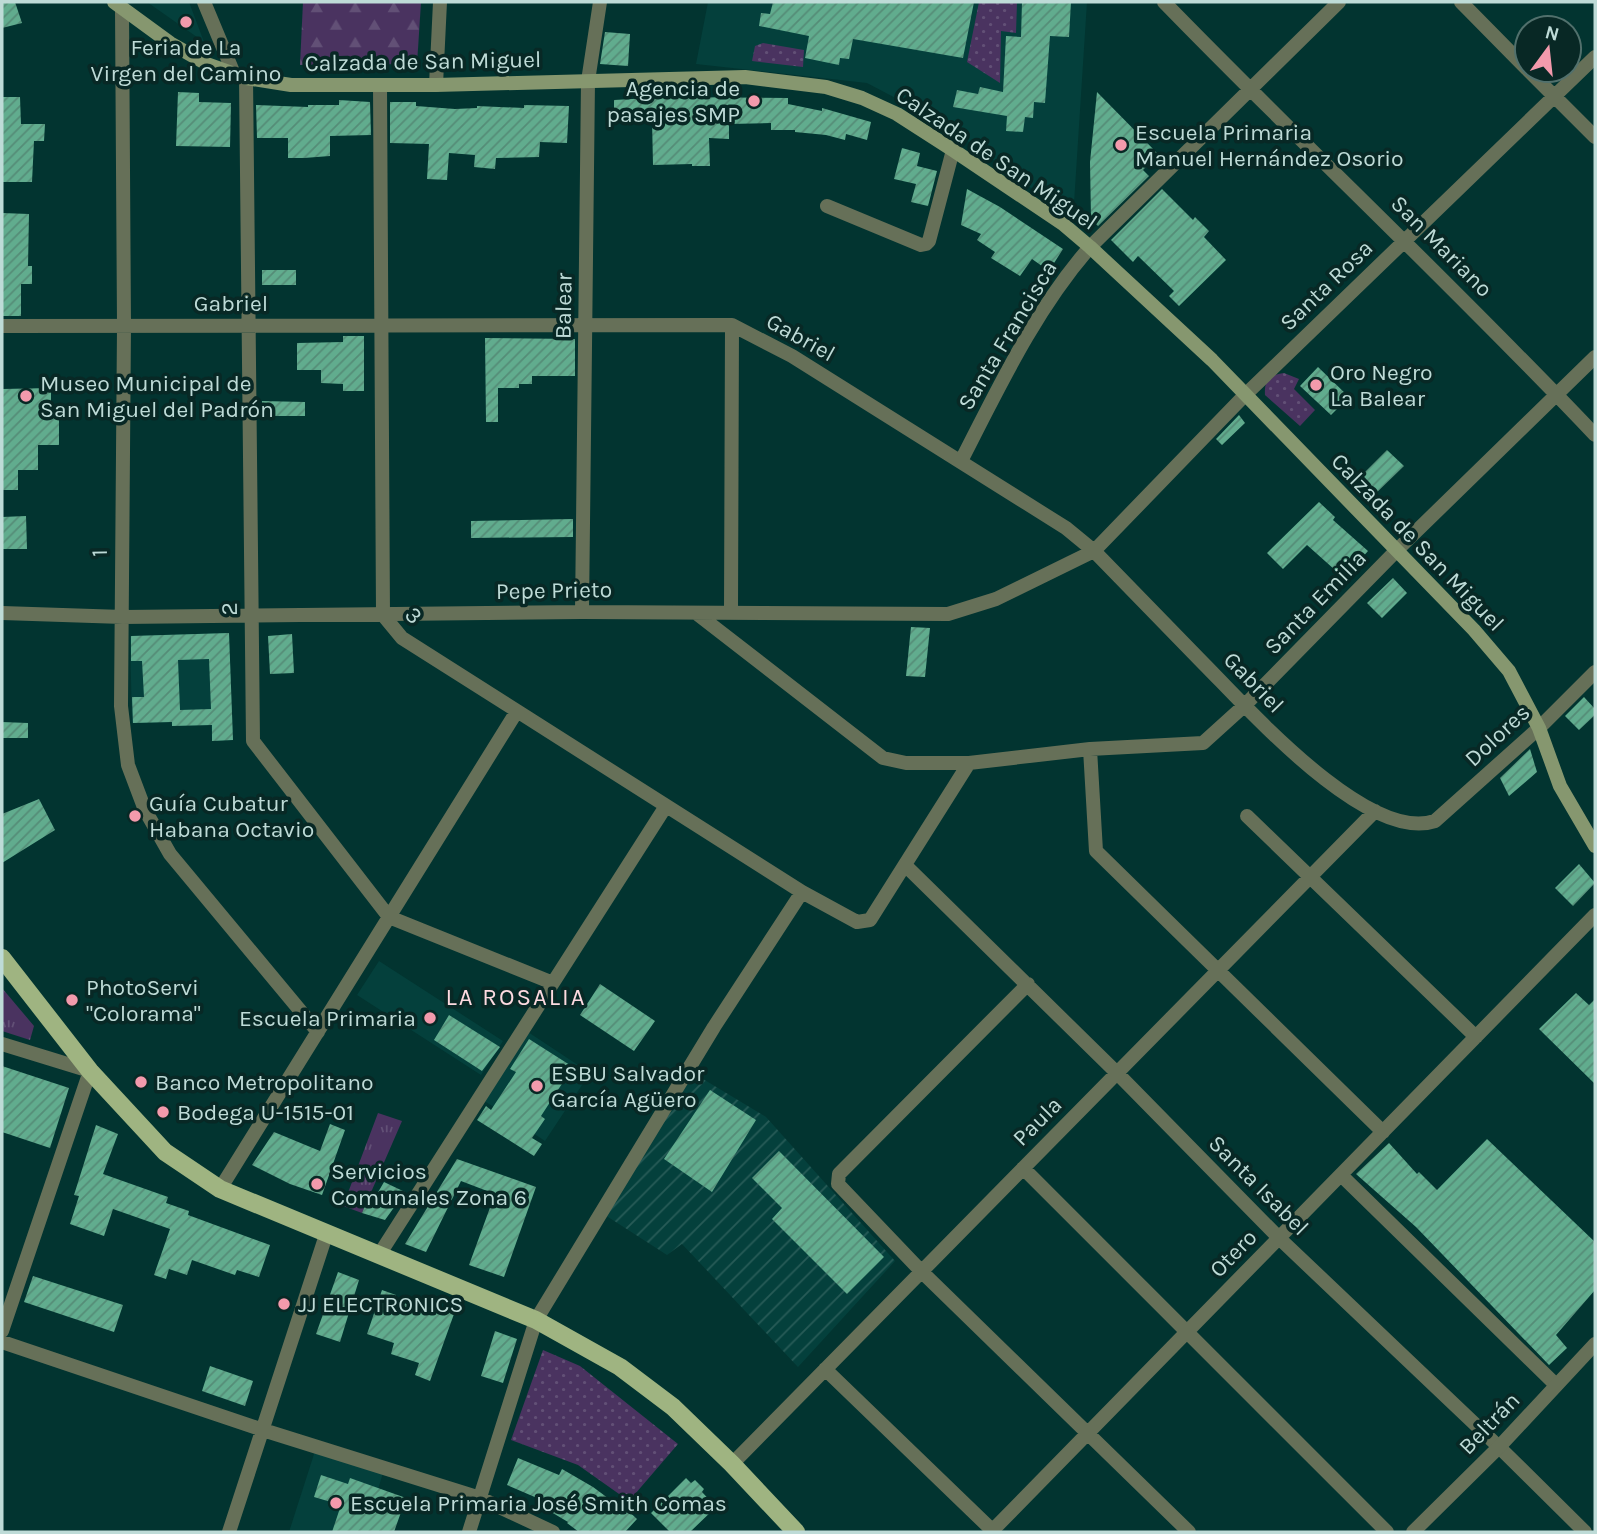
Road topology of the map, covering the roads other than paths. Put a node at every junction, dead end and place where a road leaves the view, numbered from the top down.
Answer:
1 (204, 2) edge
2 (440, 2) edge
3 (600, 2) edge
4 (1164, 2) edge
5 (1339, 2) edge
6 (1461, 2) edge
7 (118, 5) edge
8 (1513, 54) edge
9 (1595, 57) edge
10 (240, 76) junction
11 (588, 81) junction
12 (1542, 84) edge
13 (380, 85) junction
14 (436, 85) junction
15 (1250, 90) junction
16 (1554, 96) junction
17 (1595, 137) edge
18 (953, 150) junction
19 (827, 206) dead end
20 (1405, 240) junction
21 (1090, 247) junction
22 (383, 325) junction
23 (585, 325) junction
24 (732, 325) junction
25 (2, 326) edge
26 (124, 326) junction
27 (249, 326) junction
28 (1595, 357) edge
29 (1557, 394) junction
30 (1244, 396) junction
31 (1595, 435) edge
32 (961, 461) junction
33 (1094, 551) junction
34 (1396, 551) junction
35 (582, 612) junction
36 (2, 613) edge
37 (696, 613) junction
38 (731, 613) junction
39 (383, 615) junction
40 (252, 616) junction
41 (123, 617) junction
42 (1595, 671) edge
43 (1245, 705) junction
44 (517, 711) junction
45 (1539, 728) junction
46 (1090, 750) junction
47 (970, 763) junction
48 (666, 806) junction
49 (1376, 811) junction
50 (1247, 816) dead end
51 (1423, 825) joint
52 (1595, 846) edge
53 (906, 866) junction
54 (1310, 877) junction
55 (802, 892) junction
56 (1595, 915) edge
57 (389, 917) junction
58 (2, 958) edge
59 (1218, 971) junction
60 (553, 982) junction
61 (1028, 984) junction
62 (318, 1032) junction
63 (1476, 1037) junction
64 (2, 1044) edge
65 (90, 1071) junction
66 (1117, 1073) junction
67 (1383, 1132) junction
68 (1023, 1168) junction
69 (1341, 1175) junction
70 (220, 1189) junction
71 (326, 1235) junction
72 (1279, 1238) junction
73 (379, 1255) junction
74 (922, 1271) junction
75 (536, 1320) junction
76 (2, 1331) edge
77 (1186, 1333) junction
78 (2, 1342) edge
79 (1595, 1345) edge
80 (825, 1369) junction
81 (1556, 1385) junction
82 (263, 1430) junction
83 (1088, 1433) junction
84 (1499, 1447) junction
85 (732, 1464) junction
86 (480, 1498) junction
87 (229, 1532) edge
88 (469, 1532) edge
89 (553, 1532) edge
90 (796, 1532) edge
91 (992, 1532) edge
92 (1189, 1532) edge
93 (1387, 1532) edge
94 (1413, 1532) edge
95 (1585, 1532) edge

1 - 10 street
2 - 14 street
3 - 11 street, Balear
4 - 15 street, San Mariano
5 - 15 street, Santa Francisca
6 - 8 street
7 - 10 main road, Calzada de San Miguel
7 - 26 street, 1
9 - 16 street, Santa Rosa
10 - 13 main road, Calzada de San Miguel
10 - 27 street, 2
11 - 14 main road, Calzada de San Miguel
11 - 18 main road, Calzada de San Miguel
11 - 23 street, Balear
12 - 16 street
13 - 14 main road, Calzada de San Miguel
13 - 22 street, 3
15 - 20 street, San Mariano
15 - 21 street, Santa Francisca
16 - 17 street
16 - 20 street, Santa Rosa
18 - 19 street
18 - 21 main road, Calzada de San Miguel
20 - 29 street, San Mariano
20 - 30 street, Santa Rosa
21 - 30 main road, Calzada de San Miguel
21 - 32 street, Santa Francisca
22 - 23 street, Gabriel
22 - 27 street, Gabriel
22 - 39 street, 3
23 - 24 street, Gabriel
23 - 35 street, Balear
24 - 32 street, Gabriel
24 - 38 street
25 - 26 street, Gabriel
26 - 27 street, Gabriel
26 - 41 street, 1
27 - 40 street, 2
28 - 29 street, Santa Emilia
29 - 31 street, San Mariano
29 - 34 street, Santa Emilia
30 - 33 street, Santa Rosa
30 - 34 main road, Calzada de San Miguel
32 - 33 street, Gabriel
33 - 38 street, Pepe Prieto
33 - 43 street, Gabriel
34 - 43 street, Santa Emilia
34 - 45 main road, Calzada de San Miguel
35 - 37 street, Pepe Prieto
35 - 39 street, Pepe Prieto
36 - 41 street, Pepe Prieto
37 - 38 street, Pepe Prieto
37 - 47 street, Santa Emilia
39 - 40 street, Pepe Prieto
39 - 44 street, 3
40 - 41 street, Pepe Prieto
40 - 57 street, 2
41 - 62 street, 1
42 - 45 street, Dolores
43 - 46 street, Santa Emilia
43 - 49 street, Gabriel
44 - 48 street, 3
44 - 57 street
45 - 51 street, Dolores
45 - 52 main road, Calzada de San Miguel
46 - 47 street, Santa Emilia
46 - 59 street
47 - 53 street
48 - 55 street, 3
48 - 60 street
49 - 51 street, Gabriel
49 - 54 street, Paula
50 - 54 street
53 - 55 street, 3
53 - 61 street, Santa Isabel
54 - 59 street, Paula
54 - 63 street
55 - 75 street
56 - 63 street, Otero
57 - 60 street
57 - 62 street
58 - 65 main road
59 - 66 street, Paula
59 - 67 street
60 - 73 street
61 - 66 street, Santa Isabel
61 - 74 street
62 - 70 street
63 - 67 street, Otero
64 - 65 street
65 - 70 main road
65 - 76 street
66 - 68 street, Paula
66 - 72 street, Santa Isabel
67 - 69 street, Otero
68 - 74 street, Paula
68 - 77 street
69 - 72 street, Otero
69 - 81 street
70 - 71 main road
71 - 73 main road
71 - 82 street
72 - 77 street, Otero
72 - 84 street, Santa Isabel
73 - 75 main road
74 - 80 street, Paula
74 - 83 street
75 - 85 main road
75 - 86 street
77 - 83 street, Otero
77 - 93 street
78 - 82 street
79 - 81 street, Beltrán
80 - 85 street, Paula
80 - 91 street
81 - 84 street, Beltrán
82 - 86 street
82 - 87 street
83 - 91 street, Otero
83 - 92 street
84 - 94 street, Beltrán
84 - 95 street, Santa Isabel
85 - 90 main road
86 - 88 street
86 - 89 street

